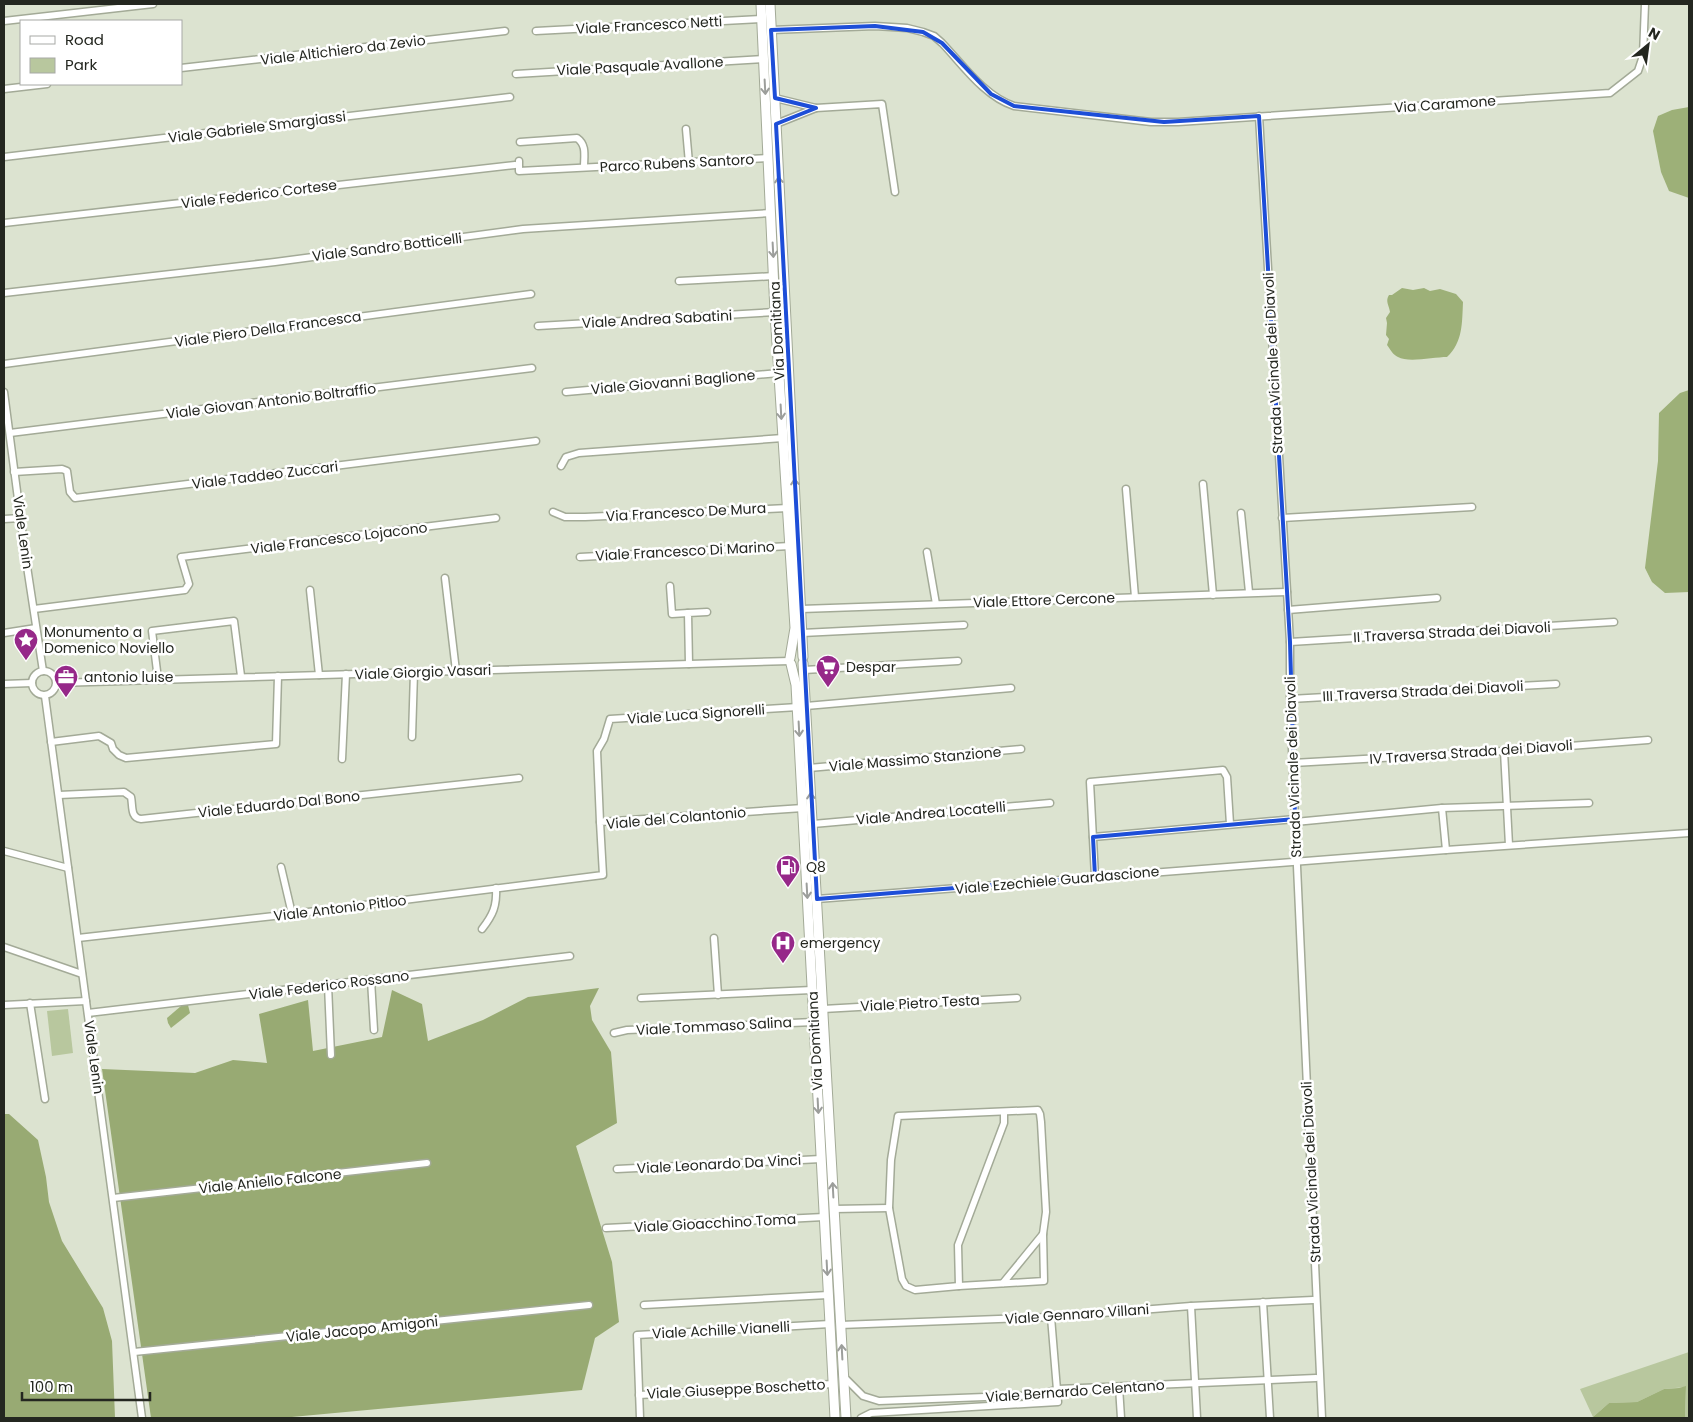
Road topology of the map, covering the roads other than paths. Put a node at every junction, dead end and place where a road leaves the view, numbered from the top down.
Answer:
1 (153, 4) edge
2 (761, 4) edge
3 (770, 4) edge
4 (1645, 4) edge
5 (761, 19) junction
6 (4, 21) edge
7 (771, 30) junction
8 (505, 31) dead end
9 (536, 31) dead end
10 (764, 59) junction
11 (182, 68) edge
12 (516, 74) dead end
13 (38, 85) edge
14 (4, 89) edge
15 (510, 97) dead end
16 (775, 98) junction
17 (816, 108) junction
18 (1259, 116) junction
19 (776, 124) junction
20 (686, 129) dead end
21 (520, 142) dead end
22 (4, 157) edge
23 (768, 158) junction
24 (688, 163) junction
25 (584, 167) junction
26 (895, 192) dead end
27 (771, 213) junction
28 (4, 223) edge
29 (774, 276) junction
30 (679, 281) dead end
31 (4, 293) edge
32 (531, 294) dead end
33 (775, 312) junction
34 (538, 326) dead end
35 (4, 364) edge
36 (532, 368) dead end
37 (779, 373) junction
38 (4, 392) edge
39 (566, 392) dead end
40 (8, 431) edge
41 (783, 438) junction
42 (536, 441) dead end
43 (561, 466) dead end
44 (14, 472) junction
45 (1203, 484) dead end
46 (1126, 489) dead end
47 (1472, 507) dead end
48 (788, 508) junction
49 (553, 512) dead end
50 (1241, 513) dead end
51 (20, 518) junction
52 (496, 518) dead end
53 (1282, 518) junction
54 (4, 519) edge
55 (790, 546) junction
56 (927, 552) dead end
57 (580, 556) dead end
58 (445, 578) dead end
59 (670, 586) dead end
60 (310, 590) dead end
61 (1249, 592) junction
62 (1287, 592) junction
63 (1213, 595) junction
64 (1135, 597) junction
65 (1437, 598) dead end
66 (936, 604) junction
67 (34, 609) junction
68 (801, 609) junction
69 (1288, 610) junction
70 (708, 612) dead end
71 (688, 613) junction
72 (1614, 622) dead end
73 (964, 625) dead end
74 (36, 628) junction
75 (4, 633) edge
76 (802, 633) junction
77 (1290, 642) junction
78 (790, 661) junction
79 (958, 661) dead end
80 (689, 664) junction
81 (803, 664) junction
82 (43, 671) junction
83 (456, 671) junction
84 (414, 672) junction
85 (346, 674) junction
86 (318, 675) junction
87 (241, 676) junction
88 (278, 676) junction
89 (158, 679) junction
90 (57, 682) junction
91 (32, 683) junction
92 (4, 684) edge
93 (1556, 684) dead end
94 (1011, 688) dead end
95 (45, 696) junction
96 (1290, 699) junction
97 (802, 706) junction
98 (412, 737) dead end
99 (1648, 740) dead end
100 (52, 742) junction
101 (1021, 749) dead end
102 (1504, 751) junction
103 (342, 758) dead end
104 (1293, 763) junction
105 (809, 768) junction
106 (519, 778) dead end
107 (59, 795) junction
108 (1050, 803) dead end
109 (1589, 803) dead end
110 (1507, 806) junction
111 (803, 808) junction
112 (1442, 808) junction
113 (1295, 820) junction
114 (600, 822) junction
115 (812, 824) junction
116 (1230, 824) junction
117 (1689, 833) edge
118 (1093, 837) junction
119 (1509, 846) junction
120 (1446, 850) junction
121 (4, 851) edge
122 (1297, 861) junction
123 (281, 867) dead end
124 (68, 868) junction
125 (603, 875) joint
126 (1095, 877) junction
127 (496, 888) junction
128 (817, 899) junction
129 (292, 914) junction
130 (482, 929) dead end
131 (78, 938) junction
132 (714, 938) dead end
133 (4, 947) edge
134 (570, 956) dead end
135 (82, 974) junction
136 (371, 980) junction
137 (328, 985) junction
138 (812, 990) junction
139 (718, 995) junction
140 (642, 998) dead end
141 (1017, 998) dead end
142 (86, 1001) junction
143 (30, 1003) junction
144 (4, 1005) edge
145 (823, 1009) junction
146 (88, 1013) junction
147 (814, 1022) junction
148 (374, 1030) dead end
149 (614, 1033) dead end
150 (331, 1055) dead end
151 (45, 1099) dead end
152 (1004, 1112) junction
153 (821, 1159) junction
154 (427, 1163) dead end
155 (617, 1169) dead end
156 (113, 1198) junction
157 (889, 1208) junction
158 (834, 1209) junction
159 (824, 1217) junction
160 (606, 1228) dead end
161 (1043, 1234) junction
162 (1003, 1283) junction
163 (959, 1286) junction
164 (828, 1295) junction
165 (1313, 1300) dead end
166 (1263, 1302) junction
167 (589, 1305) dead end
168 (644, 1305) dead end
169 (1191, 1306) junction
170 (1051, 1317) junction
171 (830, 1324) junction
172 (840, 1325) junction
173 (134, 1352) junction
174 (843, 1376) junction
175 (1316, 1378) dead end
176 (1268, 1381) junction
177 (1195, 1383) junction
178 (833, 1384) junction
179 (1119, 1387) junction
180 (1058, 1389) junction
181 (639, 1395) junction
182 (142, 1418) edge
183 (640, 1418) edge
184 (835, 1418) edge
185 (846, 1418) edge
186 (861, 1418) edge
187 (1121, 1418) edge
188 (1197, 1418) edge
189 (1270, 1418) edge
190 (1322, 1418) edge

1 - 6 street
2 - 5 main road, Via Domitiana
3 - 7 main road, Via Domitiana
4 - 18 street, Via Caramone
5 - 9 street, Viale Francesco Netti
5 - 10 main road, Via Domitiana
7 - 16 main road, Via Domitiana
7 - 18 street, Via Caramone
8 - 11 street, Viale Altichiero da Zevio
10 - 12 street, Viale Pasquale Avallone
10 -> 23 main road, Via Domitiana
13 - 14 street
15 - 22 street, Viale Gabriele Smargiassi
16 - 17 street
16 - 19 main road, Via Domitiana
17 - 19 street
17 - 26 street
18 - 53 street, Strada Vicinale dei Diavoli
68 -> 19 main road, Via Domitiana
20 - 24 street
21 - 25 street, Parco Rubens Santoro
23 - 24 street, Parco Rubens Santoro
23 - 27 main road, Via Domitiana
24 - 25 street, Parco Rubens Santoro
25 - 28 street, Viale Federico Cortese
27 -> 29 main road, Via Domitiana
27 - 31 street, Viale Sandro Botticelli
29 - 30 street
29 - 33 main road, Via Domitiana
32 - 35 street, Viale Piero Della Francesca
33 - 34 street, Viale Andrea Sabatini
33 - 37 main road, Via Domitiana
36 - 40 street, Viale Giovan Antonio Boltraffio
37 - 39 street, Viale Giovanni Baglione
37 -> 41 main road, Via Domitiana
38 - 40 street, Viale Lenin
40 - 44 street, Viale Lenin
41 - 43 street
41 - 48 main road, Via Domitiana
42 - 44 street, Viale Taddeo Zuccari
44 - 51 street, Viale Lenin
45 - 63 street
46 - 64 street
47 - 53 street
48 - 49 street, Via Francesco De Mura
48 - 55 main road, Via Domitiana
50 - 61 street
51 - 54 street
51 - 67 street, Viale Lenin
52 - 67 street, Viale Francesco Lojacono
53 - 62 street, Strada Vicinale dei Diavoli
55 - 57 street, Viale Francesco Di Marino
55 - 78 main road, Via Domitiana
56 - 66 street
58 - 83 street
59 - 71 street
60 - 86 street
61 - 62 street, Viale Ettore Cercone
61 - 63 street, Viale Ettore Cercone
62 - 69 street, Strada Vicinale dei Diavoli
63 - 64 street, Viale Ettore Cercone
64 - 66 street, Viale Ettore Cercone
65 - 69 street
66 - 68 street, Viale Ettore Cercone
67 - 74 street, Viale Lenin
68 - 76 main road, Via Domitiana
69 - 77 street, Strada Vicinale dei Diavoli
70 - 71 street
71 - 80 street
72 - 77 street, II Traversa Strada dei Diavoli
73 - 76 street
74 - 75 street
74 - 82 street, Viale Lenin
76 - 81 main road, Via Domitiana
77 - 96 street, Strada Vicinale dei Diavoli
78 - 80 street, Viale Giorgio Vasari
78 - 81 main road
78 - 97 main road, Via Domitiana
79 - 81 street
80 - 83 street, Viale Giorgio Vasari
81 - 97 main road, Via Domitiana
82 - 90 street
82 - 91 street
83 - 84 street, Viale Giorgio Vasari
84 - 85 street, Viale Giorgio Vasari
84 - 98 street
85 - 86 street, Viale Giorgio Vasari
85 - 103 street
86 - 88 street, Viale Giorgio Vasari
87 - 88 street, Viale Giorgio Vasari
87 - 89 street, Viale Giorgio Vasari
87 - 89 street
88 - 100 street
89 - 90 street, Viale Giorgio Vasari
90 - 95 street
91 - 92 street
91 - 95 street
93 - 96 street, III Traversa Strada dei Diavoli
94 - 97 street
95 - 100 street, Viale Lenin
96 - 104 street, Strada Vicinale dei Diavoli
97 - 105 main road, Via Domitiana
97 -> 111 main road, Via Domitiana
97 - 114 street, Viale Luca Signorelli
99 - 102 street, IV Traversa Strada dei Diavoli
100 - 107 street, Viale Lenin
101 - 105 street, Viale Massimo Stanzione
102 - 104 street, IV Traversa Strada dei Diavoli
102 - 110 street
104 - 113 street, Strada Vicinale dei Diavoli
115 -> 105 main road, Via Domitiana
106 - 107 street, Viale Eduardo Dal Bono
107 - 124 street, Viale Lenin
108 - 115 street, Viale Andrea Locatelli
109 - 110 street
110 - 112 street
110 - 119 street
111 - 114 street, Viale del Colantonio
111 -> 138 main road, Via Domitiana
112 - 113 street
112 - 120 street
113 - 116 street
113 - 122 street, Strada Vicinale dei Diavoli
114 - 125 street, Viale del Colantonio
115 - 128 main road, Via Domitiana
116 - 118 street
116 - 118 street
117 - 119 street, Viale Ezechiele Guardascione
118 - 126 street
119 - 120 street, Viale Ezechiele Guardascione
120 - 122 street, Viale Ezechiele Guardascione
121 - 124 street
122 - 126 street, Viale Ezechiele Guardascione
122 - 190 street, Strada Vicinale dei Diavoli
123 - 129 street
124 - 131 street, Viale Lenin
125 - 127 street, Viale Antonio Pitloo
126 - 128 street, Viale Ezechiele Guardascione
127 - 129 street, Viale Antonio Pitloo
127 - 130 street
128 - 145 main road, Via Domitiana
129 - 131 street, Viale Antonio Pitloo
131 - 135 street, Viale Lenin
132 - 139 street
133 - 135 street
134 - 136 street, Viale Federico Rossano
135 - 142 street, Viale Lenin
136 - 137 street, Viale Federico Rossano
136 - 148 street
137 - 146 street, Viale Federico Rossano
137 - 150 street
138 - 139 street
138 - 147 main road, Via Domitiana
139 - 140 street
141 - 145 street, Viale Pietro Testa
142 - 143 street
142 - 146 street, Viale Lenin
143 - 144 street
143 - 151 street
158 -> 145 main road, Via Domitiana
146 - 156 street, Viale Lenin
147 - 149 street, Viale Tommaso Salina
147 -> 153 main road, Via Domitiana
152 - 157 street
152 - 161 street
152 - 163 street
153 - 155 street, Viale Leonardo Da Vinci
153 - 159 main road, Via Domitiana
154 - 156 street, Viale Aniello Falcone
156 - 173 street, Viale Lenin
157 - 158 street
157 - 163 street
158 - 172 main road, Via Domitiana
159 - 160 street, Viale Gioacchino Toma
159 -> 164 main road, Via Domitiana
161 - 162 street
161 - 162 street
162 - 163 street
164 - 168 street
164 - 171 main road, Via Domitiana
165 - 166 street, Viale Gennaro Villani
166 - 169 street, Viale Gennaro Villani
166 - 176 street
167 - 173 street, Viale Jacopo Amigoni
169 - 170 street, Viale Gennaro Villani
169 - 177 street
170 - 172 street, Viale Gennaro Villani
170 - 180 street
171 - 178 main road, Via Domitiana
171 - 181 street, Viale Achille Vianelli
174 -> 172 main road, Via Domitiana
173 - 182 street, Viale Lenin
174 - 180 street, Viale Bernardo Celentano
174 - 185 main road, Via Domitiana
175 - 176 street, Viale Bernardo Celentano
176 - 177 street, Viale Bernardo Celentano
176 - 189 street
177 - 179 street, Viale Bernardo Celentano
177 - 188 street
178 - 181 street, Viale Giuseppe Boschetto
178 - 184 main road, Via Domitiana
179 - 180 street, Viale Bernardo Celentano
179 - 187 street
180 - 186 street, Viale Bernardo Celentano
181 - 183 street, Viale Achille Vianelli

